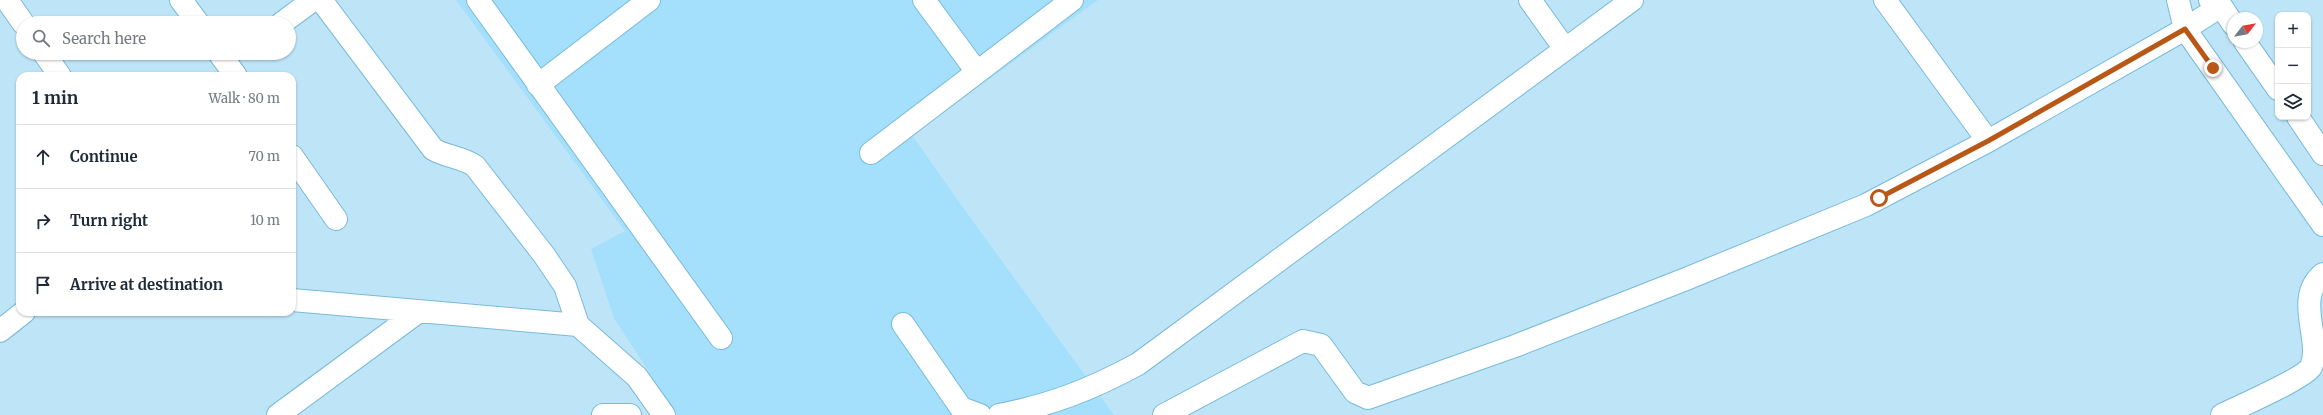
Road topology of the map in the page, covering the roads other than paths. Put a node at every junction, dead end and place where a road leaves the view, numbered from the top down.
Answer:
1 (7, 0) edge
2 (181, 0) edge
3 (313, 0) edge
4 (321, 0) edge
5 (478, 0) edge
6 (649, 0) edge
7 (924, 0) edge
8 (1072, 0) edge
9 (1530, 0) edge
10 (1632, 0) edge
11 (1885, 0) edge
12 (2178, 0) edge
13 (2215, 3) edge
14 (18, 16) edge
15 (193, 16) edge
16 (291, 16) edge
17 (2227, 17) edge
18 (2185, 29) junction
19 (2249, 48) edge
20 (1566, 49) junction
21 (49, 60) edge
22 (57, 72) edge
23 (977, 72) junction
24 (538, 85) junction
25 (2275, 85) edge
26 (2300, 120) edge
27 (1988, 141) junction
28 (871, 153) dead end
29 (2323, 154) edge
30 (296, 162) edge
31 (336, 219) dead end
32 (2323, 225) edge
33 (2323, 274) edge
34 (296, 300) edge
35 (418, 312) junction
36 (19, 316) edge
37 (903, 324) dead end
38 (578, 325) junction
39 (0, 331) edge
40 (720, 338) dead end
41 (278, 415) edge
42 (604, 415) edge
43 (630, 415) edge
44 (664, 415) edge
45 (980, 415) edge
46 (999, 415) edge
47 (1164, 415) edge
48 (2222, 415) edge

1 - 14 street
2 - 15 street
3 - 16 street
4 - 38 street
5 - 24 street
6 - 24 street
7 - 23 street
8 - 23 street
9 - 20 street
10 - 20 street
11 - 27 street
12 - 18 street
13 - 17 street
13 - 18 street
18 - 27 street
18 - 32 street
19 - 25 street
20 - 46 street
21 - 22 street
23 - 28 street
24 - 40 street
26 - 29 street
27 - 47 street
30 - 31 street
33 - 48 street
34 - 35 street
35 - 38 street
35 - 41 street
36 - 39 street
37 - 45 street
38 - 44 street
42 - 43 street

